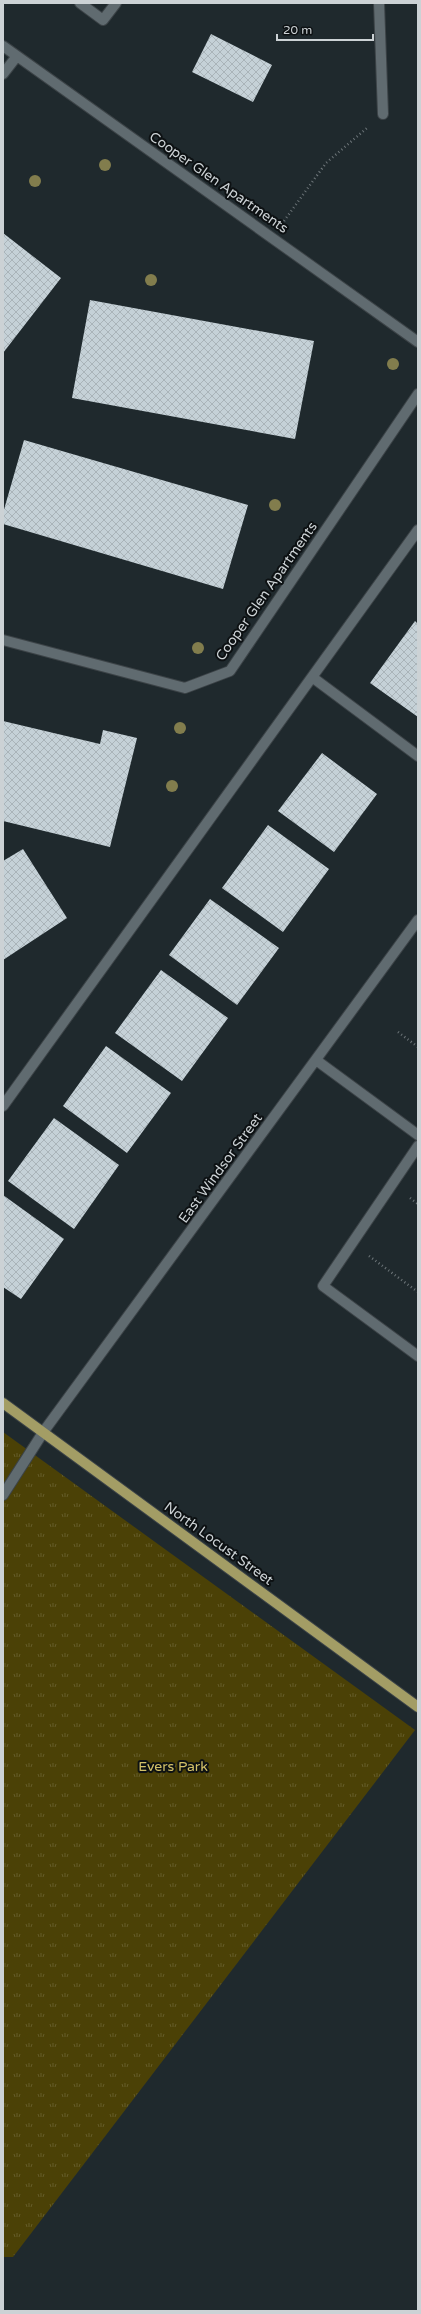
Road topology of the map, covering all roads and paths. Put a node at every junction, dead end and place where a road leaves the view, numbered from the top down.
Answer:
1 (80, 3) edge
2 (116, 3) edge
3 (379, 3) edge
4 (3, 46) edge
5 (17, 56) junction
6 (3, 74) edge
7 (383, 114) joint
8 (272, 238) junction
9 (418, 342) edge
10 (418, 394) edge
11 (418, 530) edge
12 (3, 640) edge
13 (312, 677) junction
14 (418, 756) edge
15 (418, 920) edge
16 (398, 1032) dead end
17 (418, 1047) edge
18 (316, 1060) junction
19 (3, 1106) edge
20 (418, 1135) edge
21 (418, 1146) edge
22 (414, 1192) dead end
23 (410, 1198) junction
24 (405, 1204) dead end
25 (418, 1204) edge
26 (372, 1248) dead end
27 (418, 1292) edge
28 (418, 1356) edge
29 (3, 1403) edge
30 (44, 1431) junction
31 (3, 1495) edge
32 (418, 1707) edge

1 - 2 street
3 - 7 street
4 - 5 street, Cooper Glen Apartments
5 - 6 street
5 - 8 street, Cooper Glen Apartments
7 - 8 path
8 - 9 street, Cooper Glen Apartments
10 - 12 street, Cooper Glen Apartments
11 - 13 street
13 - 14 street
13 - 19 street
15 - 18 street, East Windsor Street
16 - 17 path
18 - 20 street
18 - 30 street, East Windsor Street
21 - 28 street
22 - 23 path
23 - 24 path
23 - 25 path
26 - 27 path
29 - 30 main road, North Locust Street
30 - 31 street, East Windsor Street
30 - 32 main road, North Locust Street

